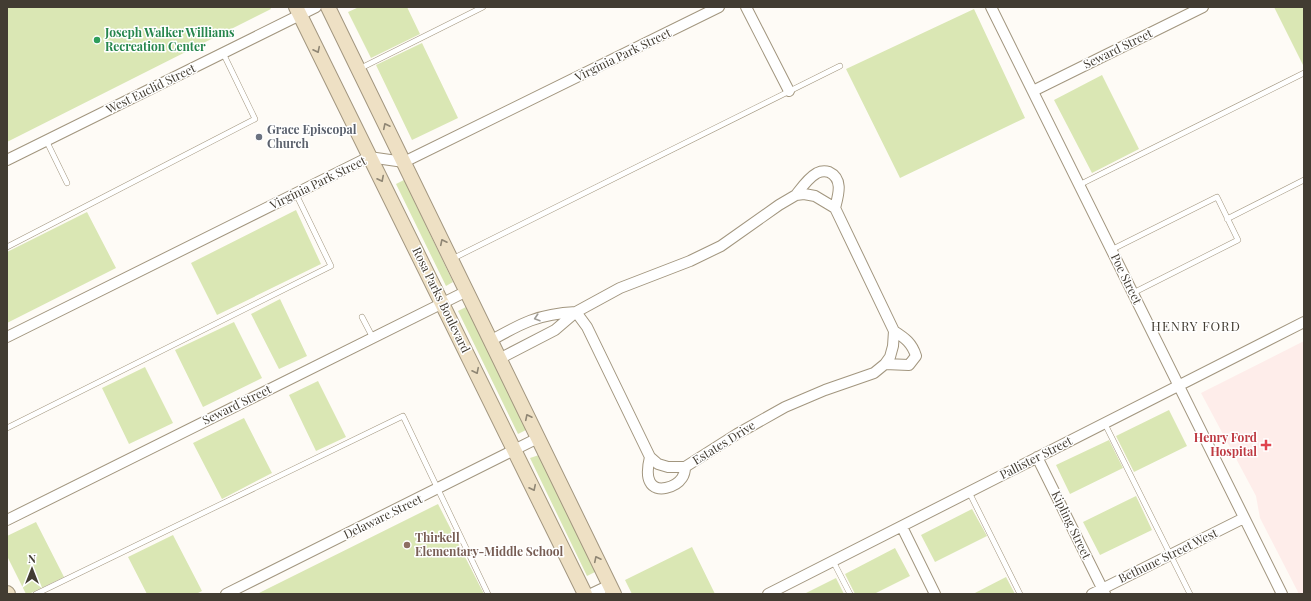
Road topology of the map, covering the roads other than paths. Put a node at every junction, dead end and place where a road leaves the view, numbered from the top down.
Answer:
1 (316, 7) edge
2 (328, 7) edge
3 (483, 7) edge
4 (719, 7) edge
5 (746, 7) edge
6 (991, 7) edge
7 (1203, 7) edge
8 (298, 11) edge
9 (223, 53) junction
10 (840, 66) dead end
11 (358, 69) junction
12 (1304, 73) edge
13 (789, 91) junction
14 (1033, 91) junction
15 (46, 140) junction
16 (370, 157) junction
17 (7, 160) edge
18 (404, 162) junction
19 (1304, 180) edge
20 (67, 183) dead end
21 (1080, 185) junction
22 (296, 194) junction
23 (796, 195) junction
24 (835, 208) junction
25 (1227, 219) junction
26 (7, 247) edge
27 (1112, 250) junction
28 (451, 259) junction
29 (467, 292) junction
30 (1133, 293) junction
31 (442, 303) junction
32 (576, 312) junction
33 (362, 317) dead end
34 (1304, 322) edge
35 (894, 331) junction
36 (7, 338) edge
37 (373, 338) junction
38 (490, 340) junction
39 (499, 359) junction
40 (885, 364) junction
41 (1179, 387) junction
42 (1105, 424) junction
43 (7, 428) edge
44 (538, 438) junction
45 (514, 450) junction
46 (650, 457) junction
47 (1037, 457) junction
48 (686, 467) junction
49 (437, 490) junction
50 (969, 492) junction
51 (1244, 518) junction
52 (7, 520) edge
53 (902, 527) junction
54 (1171, 555) junction
55 (833, 561) junction
56 (612, 589) edge
57 (1103, 592) edge
58 (229, 593) edge
59 (36, 594) edge
60 (488, 594) edge
61 (585, 594) edge
62 (591, 594) edge
63 (768, 594) edge
64 (850, 594) edge
65 (935, 594) edge
66 (1020, 594) edge
67 (1092, 594) edge
68 (1190, 594) edge
69 (1282, 594) edge

1 - 8 street, West Euclid Street
2 - 11 street
3 - 11 lane
4 - 18 street, Virginia Park Street
5 - 13 street
6 - 14 street, Poe Street
7 - 14 street, Seward Street
8 - 9 street, West Euclid Street
8 -> 16 street, Rosa Parks Boulevard
9 - 15 street, West Euclid Street
9 - 26 lane
10 - 13 lane
18 -> 11 street
12 - 21 lane
13 - 28 lane
14 - 21 street, Poe Street
15 - 17 street, West Euclid Street
15 - 20 lane
16 - 18 street, Virginia Park Street
16 - 22 street, Virginia Park Street
16 -> 31 street, Rosa Parks Boulevard
28 -> 18 street
19 - 25 lane
21 - 27 street, Poe Street
22 - 36 street, Virginia Park Street
22 - 43 lane
23 - 24 street
23 - 24 street
23 - 32 street
24 - 35 street
25 - 27 lane
25 - 30 lane
27 - 30 street, Poe Street
28 - 29 street
29 - 31 street, Seward Street
29 - 38 street
30 - 41 street, Poe Street
31 - 37 street, Seward Street
31 -> 45 street, Rosa Parks Boulevard
32 -> 38 street
32 - 39 street
32 - 46 street
33 - 37 lane
34 - 41 street, Pallister Street
35 - 40 street, Estates Drive
35 - 40 street
37 - 52 street, Seward Street
38 - 39 street
44 -> 39 street
40 - 48 street, Estates Drive
41 - 42 street, Pallister Street
41 - 51 street, Poe Street
42 - 47 street, Pallister Street
42 - 54 lane
44 - 45 street, Delaware Street
56 -> 44 street
45 - 49 street, Delaware Street
45 -> 61 street, Rosa Parks Boulevard
46 - 48 street, Estates Drive
46 - 48 street
47 - 50 street, Pallister Street
47 - 57 street, Kipling Street
49 - 58 street, Delaware Street
49 - 59 lane
49 - 60 lane
50 - 53 street, Pallister Street
50 - 66 lane
51 - 54 street, Bethune Street West
51 - 69 street, Poe Street
53 - 55 street, Pallister Street
53 - 65 street
54 - 57 street, Bethune Street West
54 - 68 lane
55 - 63 street, Pallister Street
55 - 64 lane
56 - 62 street
57 - 67 street, Bethune Street West

